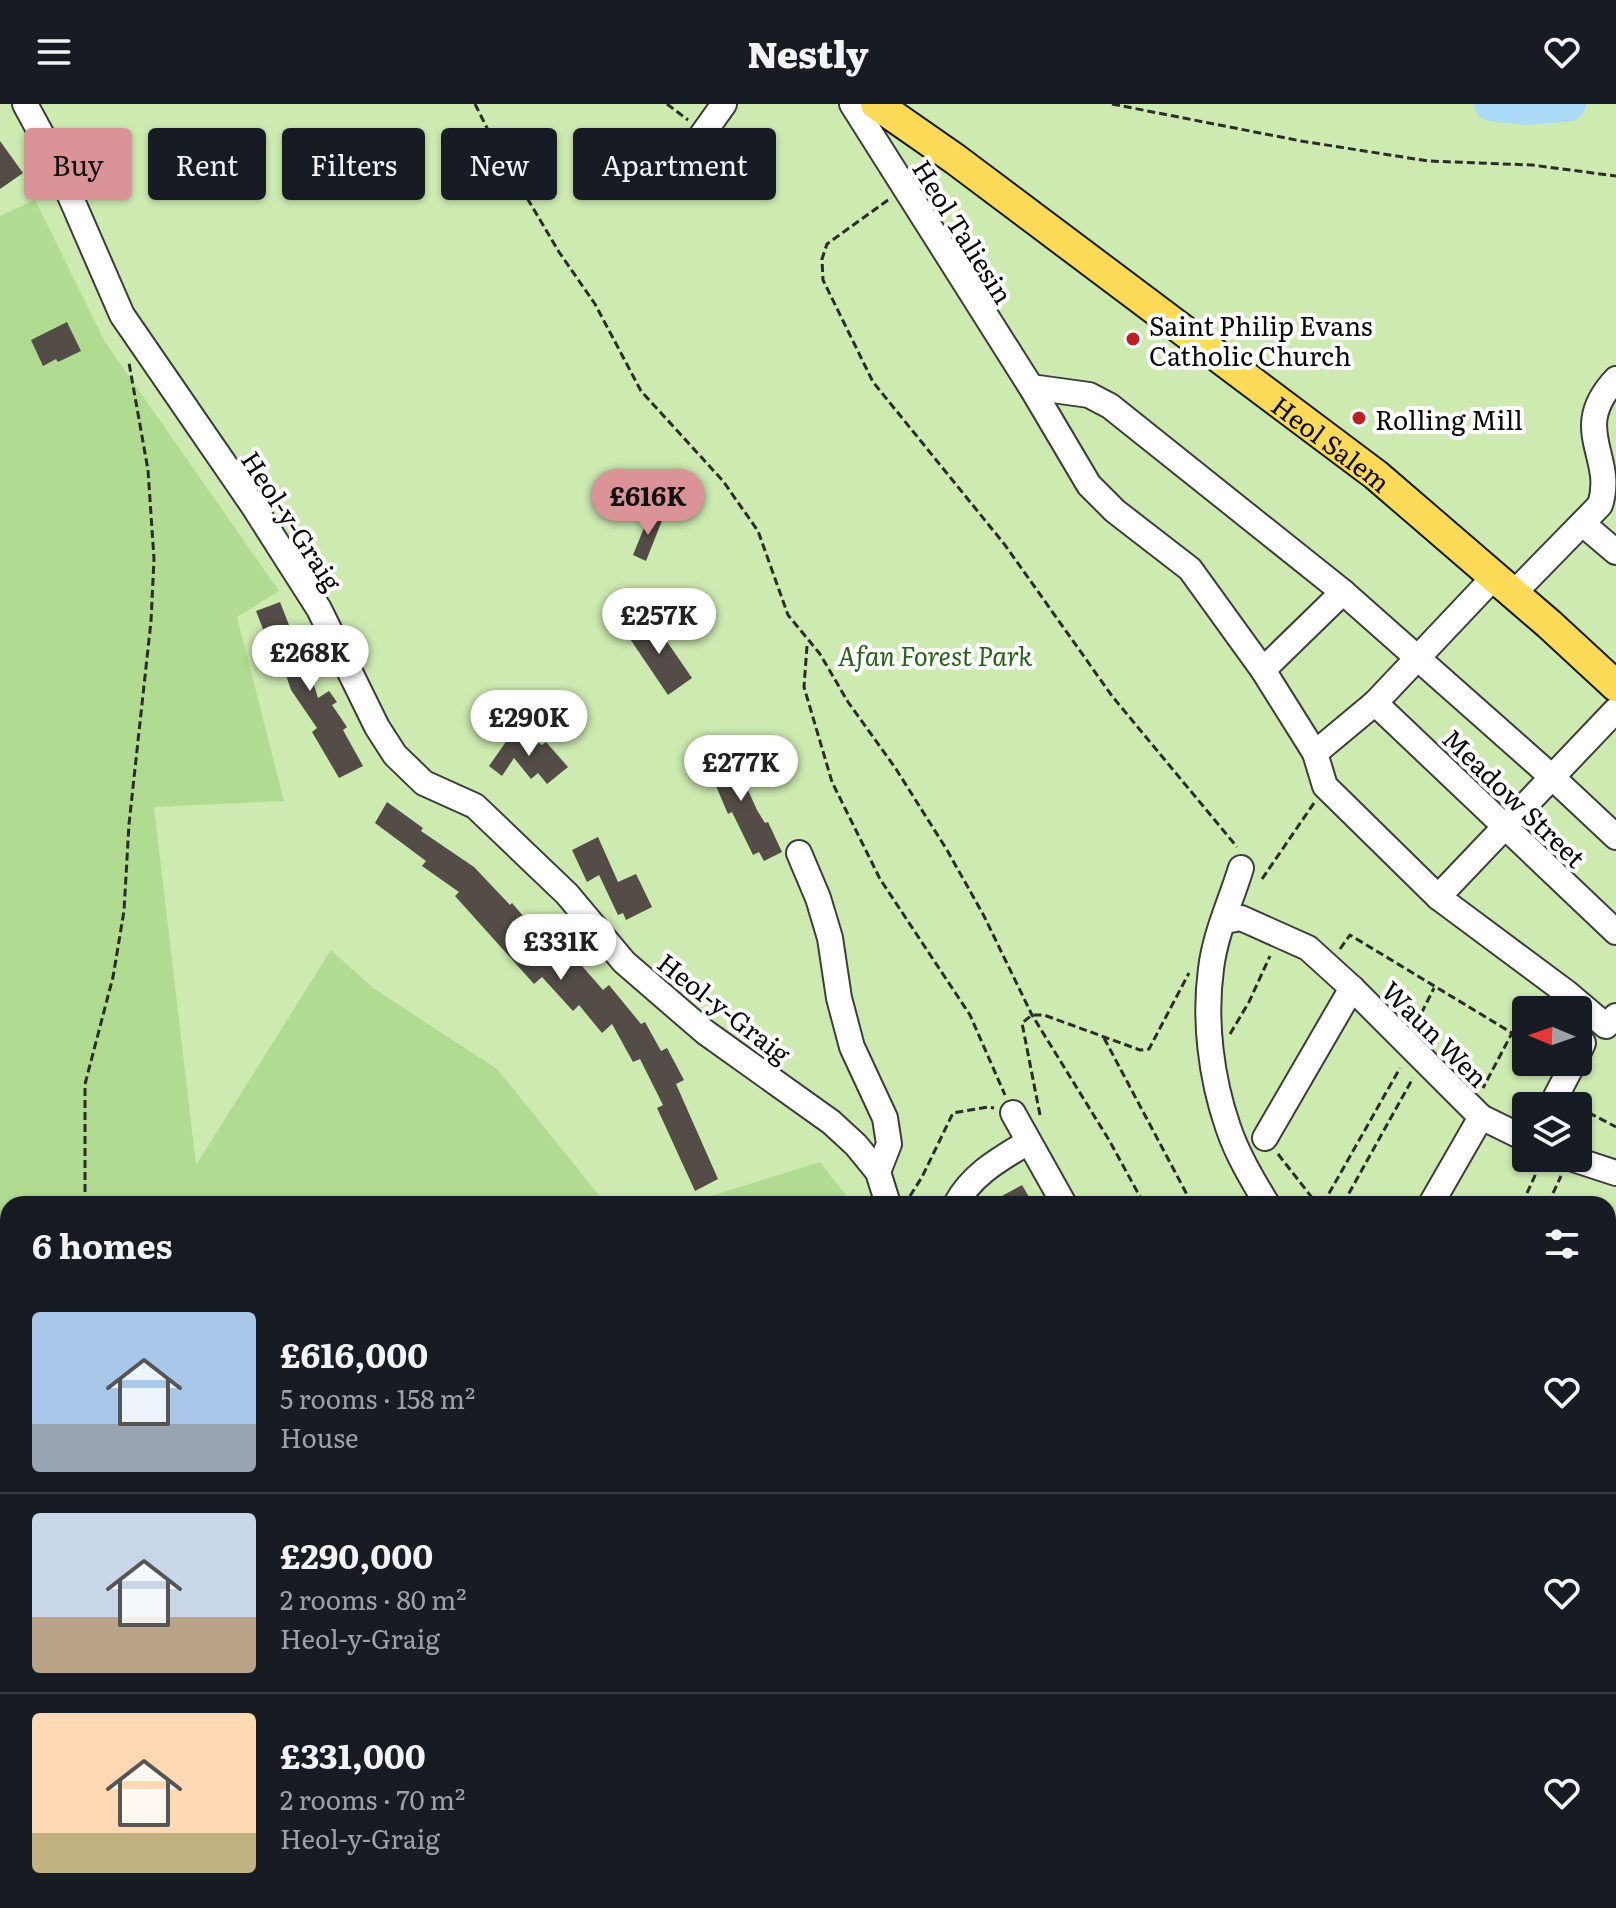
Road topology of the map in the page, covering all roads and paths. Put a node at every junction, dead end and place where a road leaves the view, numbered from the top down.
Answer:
1 (25, 104) edge
2 (475, 104) edge
3 (667, 104) edge
4 (724, 104) edge
5 (852, 104) edge
6 (876, 104) edge
7 (1112, 104) edge
8 (689, 128) edge
9 (707, 128) edge
10 (1616, 176) edge
11 (904, 188) junction
12 (127, 351) dead end
13 (1616, 379) edge
14 (1031, 387) junction
15 (1583, 524) junction
16 (1616, 552) edge
17 (1504, 585) junction
18 (1343, 592) junction
19 (807, 646) dead end
20 (1419, 657) junction
21 (1263, 670) junction
22 (1616, 686) edge
23 (1375, 703) junction
24 (1616, 710) edge
25 (1315, 753) junction
26 (1552, 777) junction
27 (1325, 786) junction
28 (1505, 826) junction
29 (1616, 837) edge
30 (799, 853) dead end
31 (1242, 862) joint
32 (1438, 897) junction
33 (1233, 919) junction
34 (1616, 932) edge
35 (1280, 934) junction
36 (1350, 935) dead end
37 (1189, 971) dead end
38 (1434, 987) junction
39 (1352, 988) junction
40 (1032, 1015) junction
41 (1616, 1016) edge
42 (1229, 1036) dead end
43 (1104, 1038) junction
44 (1414, 1049) junction
45 (1476, 1112) junction
46 (1013, 1113) junction
47 (1592, 1114) edge
48 (1616, 1127) edge
49 (1512, 1131) edge
50 (1269, 1142) joint
51 (1033, 1150) junction
52 (1592, 1169) edge
53 (878, 1172) junction
54 (1537, 1172) edge
55 (1563, 1172) edge
56 (1616, 1173) edge
57 (85, 1196) edge
58 (891, 1196) edge
59 (910, 1196) edge
60 (961, 1196) edge
61 (1059, 1196) edge
62 (1140, 1196) edge
63 (1188, 1196) edge
64 (1262, 1196) edge
65 (1311, 1196) edge
66 (1328, 1196) edge
67 (1347, 1196) edge
68 (1435, 1196) edge
69 (1526, 1196) edge
70 (1552, 1196) edge

1 - 53 street, Heol-y-Graig
2 - 40 path
3 - 8 path
4 - 9 street
5 - 11 street, Heol Taliesin
6 - 17 main road, Heol Salem
7 - 10 path
11 - 14 street, Heol Taliesin
11 - 31 path
12 - 57 path
13 - 15 street
14 - 18 street
14 - 21 street, Heol Taliesin
15 - 16 street
15 - 17 street
17 - 20 street
17 - 22 main road, Heol Salem
18 - 20 street
18 - 21 street
19 - 46 path
20 - 23 street
20 - 26 street
21 - 25 street, Heol Taliesin
23 - 25 street
23 - 28 street, Meadow Street
24 - 26 street
25 - 27 street, Heol Taliesin
26 - 28 street
26 - 29 street
27 - 32 street
27 - 33 path
28 - 32 street
28 - 34 street, Meadow Street
30 - 53 street
31 - 33 street
32 - 41 street
33 - 35 street, Waun Wen
33 - 64 street
35 - 39 street, Waun Wen
35 - 42 path
36 - 38 path
37 - 43 path
38 - 44 path
38 - 45 path
39 - 44 street, Waun Wen
39 - 50 street, Waun Wen
40 - 43 path
40 - 51 path
40 - 62 path
43 - 63 path
44 - 45 street, Waun Wen
44 - 66 path
44 - 67 path
45 - 49 street, Waun Wen
45 - 68 street, Waun Wen
46 - 51 street
46 - 59 path
47 - 48 path
50 - 65 path
51 - 60 street
51 - 61 street
52 - 56 street
53 - 58 street, Heol-y-Graig
54 - 69 path
55 - 70 path

